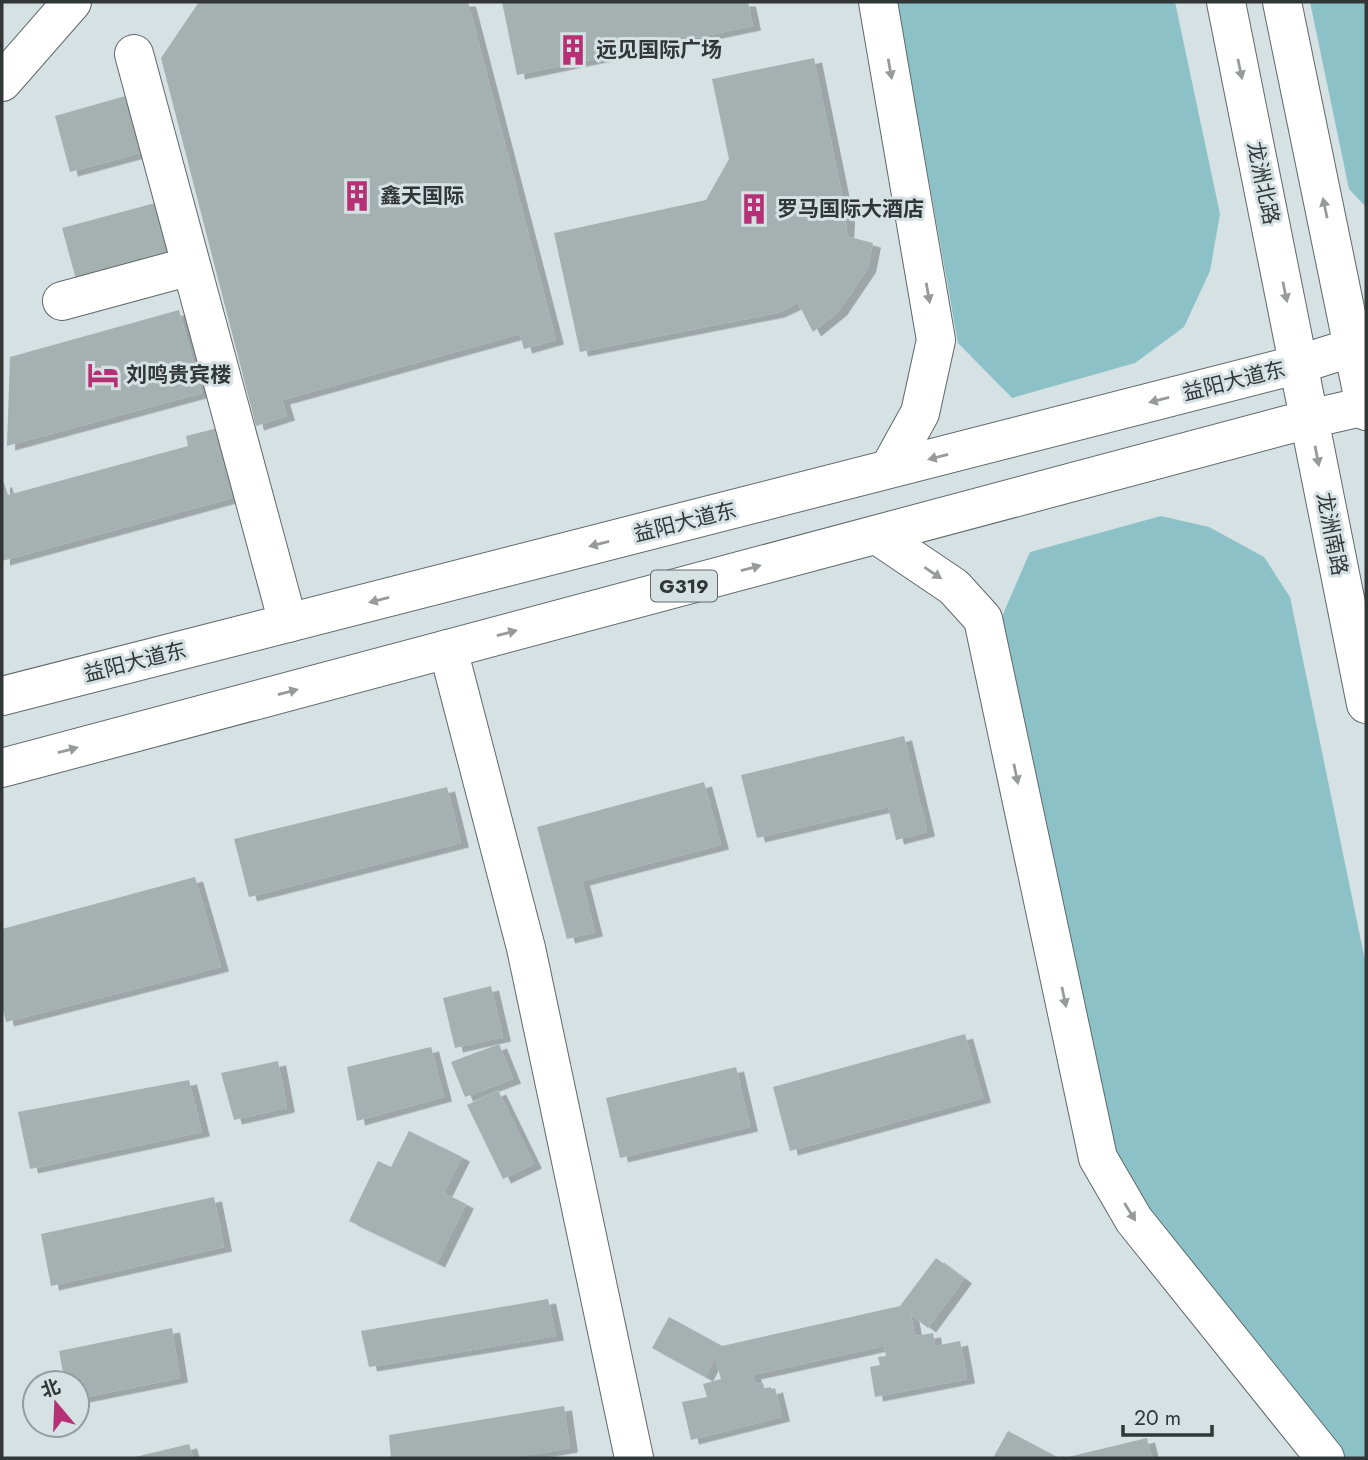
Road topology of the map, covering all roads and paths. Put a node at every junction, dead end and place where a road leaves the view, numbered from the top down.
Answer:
1 (72, 2) edge
2 (878, 2) edge
3 (1226, 2) edge
4 (1282, 2) edge
5 (134, 54) dead end
6 (2, 82) edge
7 (191, 266) junction
8 (61, 301) dead end
9 (1360, 345) edge
10 (1300, 364) junction
11 (1366, 408) edge
12 (1310, 419) junction
13 (889, 469) junction
14 (877, 535) junction
15 (288, 623) junction
16 (448, 649) junction
17 (2, 696) edge
18 (1366, 704) edge
19 (2, 768) edge
20 (634, 1458) edge
21 (1325, 1458) edge

1 - 6 main road
2 -> 13 main road
3 -> 10 main road, 龙洲北路
9 -> 4 main road
5 - 7 main road
7 - 8 main road
7 - 15 main road
9 - 10 main road, 益阳大道东
9 - 11 main road
10 - 12 main road, 龙洲南路
10 -> 13 main road, 益阳大道东
11 - 12 main road, G319
12 - 14 main road, G319
12 -> 18 main road, 龙洲南路
13 -> 15 main road, 益阳大道东
16 -> 14 main road, G319
14 -> 21 main road
15 - 17 main road, 益阳大道东
19 -> 16 main road, G319
16 - 20 main road

